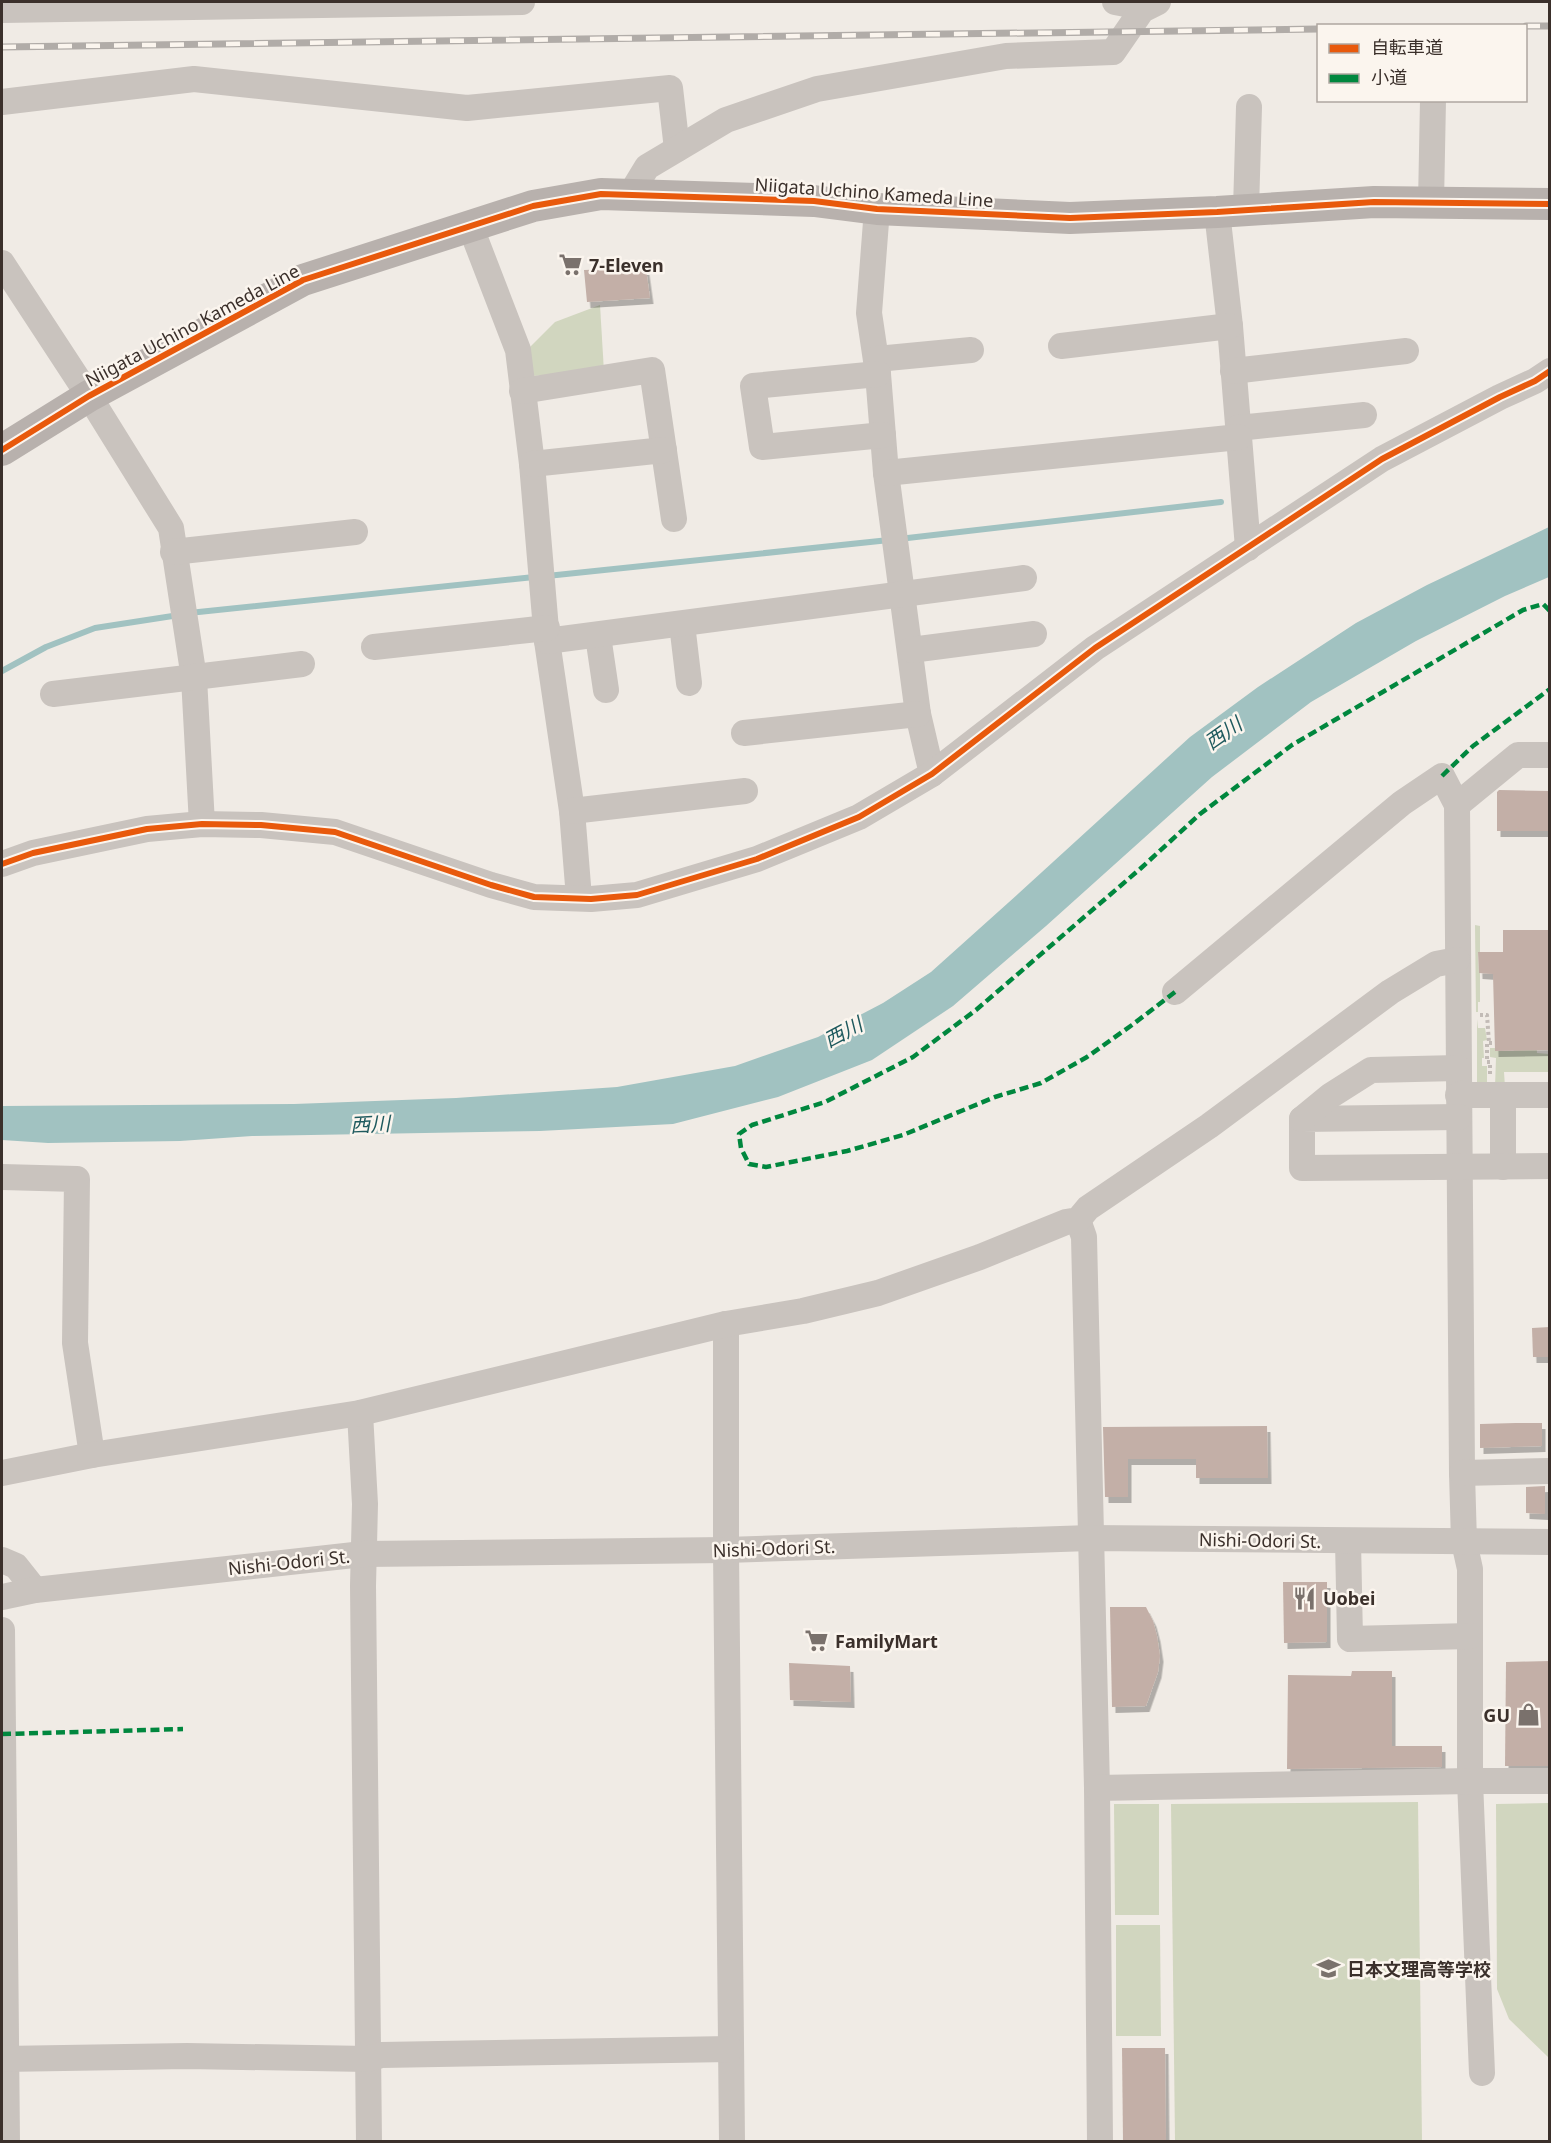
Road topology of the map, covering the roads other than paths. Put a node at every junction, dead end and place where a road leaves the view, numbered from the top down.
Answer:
1 (522, 2) edge
2 (1115, 2) edge
3 (207, 4) edge
4 (71, 5) edge
5 (1150, 6) edge
6 (2, 10) edge
7 (2, 102) edge
8 (1433, 102) edge
9 (1249, 107) dead end
10 (677, 149) junction
11 (630, 195) junction
12 (1431, 203) junction
13 (1550, 204) edge
14 (877, 209) junction
15 (1232, 211) junction
16 (471, 228) junction
17 (2, 263) edge
18 (1230, 326) junction
19 (1061, 346) dead end
20 (970, 350) dead end
21 (1406, 351) dead end
22 (878, 367) junction
23 (1550, 370) edge
24 (1233, 371) junction
25 (522, 391) junction
26 (89, 396) junction
27 (1365, 416) dead end
28 (1238, 433) junction
29 (883, 435) junction
30 (2, 450) edge
31 (664, 450) junction
32 (532, 464) junction
33 (886, 473) junction
34 (674, 519) dead end
35 (355, 531) dead end
36 (1248, 548) junction
37 (173, 552) junction
38 (1023, 578) dead end
39 (904, 595) junction
40 (682, 624) junction
41 (547, 634) junction
42 (1034, 634) dead end
43 (598, 636) junction
44 (374, 647) dead end
45 (911, 650) junction
46 (302, 664) dead end
47 (194, 678) junction
48 (689, 683) dead end
49 (606, 690) dead end
50 (53, 694) dead end
51 (918, 714) junction
52 (744, 733) dead end
53 (1550, 755) edge
54 (932, 774) junction
55 (745, 791) dead end
56 (1457, 805) junction
57 (572, 811) junction
58 (202, 824) junction
59 (2, 864) edge
60 (579, 898) junction
61 (1457, 960) junction
62 (1175, 992) dead end
63 (1458, 1068) junction
64 (1496, 1090) junction
65 (1550, 1095) edge
66 (1459, 1106) junction
67 (1302, 1119) junction
68 (1550, 1166) edge
69 (1459, 1167) junction
70 (1503, 1167) junction
71 (2, 1177) edge
72 (1078, 1220) junction
73 (726, 1324) junction
74 (360, 1413) junction
75 (92, 1455) junction
76 (1550, 1471) edge
77 (2, 1473) edge
78 (1462, 1473) junction
79 (1090, 1538) junction
80 (1348, 1541) junction
81 (1464, 1542) junction
82 (1550, 1542) edge
83 (726, 1550) junction
84 (363, 1554) junction
85 (2, 1560) edge
86 (35, 1590) junction
87 (2, 1597) edge
88 (2, 1630) edge
89 (1470, 1636) junction
90 (1470, 1780) junction
91 (1550, 1781) edge
92 (1097, 1788) junction
93 (730, 2049) junction
94 (4, 2059) edge
95 (368, 2059) junction
96 (1482, 2073) dead end
97 (7, 2142) edge
98 (369, 2142) edge
99 (732, 2142) edge
100 (1100, 2142) edge

1 - 3 street
2 - 5 street
3 - 4 street
4 - 6 street
5 - 10 street
7 - 10 street
8 - 12 street
9 - 15 street
10 - 11 street
11 - 14 main road, Niigata Uchino Kameda Line
11 - 16 main road, Niigata Uchino Kameda Line
12 - 13 main road, Niigata Uchino Kameda Line
12 - 15 main road, Niigata Uchino Kameda Line
14 - 15 main road, Niigata Uchino Kameda Line
14 - 22 street
15 - 18 street
16 - 25 street
16 - 26 main road, Niigata Uchino Kameda Line
17 - 26 street
18 - 19 street
18 - 24 street
20 - 22 street
21 - 24 street
22 - 29 street
22 - 29 street
23 - 36 street
24 - 28 street
25 - 31 street
25 - 32 street
26 - 30 main road, Niigata Uchino Kameda Line
26 - 37 street
27 - 28 street
28 - 33 street
28 - 36 street
29 - 33 street
31 - 32 street
31 - 34 street
32 - 41 street
33 - 39 street
35 - 37 street
36 - 54 street
37 - 47 street
38 - 39 street
39 - 40 street
39 - 45 street
40 - 43 street
40 - 48 street
41 - 43 street
41 - 44 street
41 - 57 street
42 - 45 street
43 - 49 street
45 - 51 street
46 - 47 street
47 - 50 street
47 - 58 street
51 - 52 street
51 - 54 street
53 - 56 street
54 - 60 street
55 - 57 street
56 - 61 street
56 - 62 street
57 - 60 street
58 - 59 street
58 - 60 street
61 - 63 street
61 - 72 street
63 - 66 street
63 - 67 street
64 - 65 street
64 - 66 street
64 - 70 street
66 - 67 street
66 - 69 street
67 - 69 street
68 - 70 street
69 - 70 street
69 - 78 street
71 - 75 street
72 - 73 street
72 - 79 street
73 - 74 street
73 - 83 street
74 - 75 street
74 - 84 street
75 - 77 street
76 - 78 street
78 - 81 street
79 - 80 street, Nishi-Odori St.
79 - 83 street, Nishi-Odori St.
79 - 92 street
80 - 81 street, Nishi-Odori St.
80 - 89 street
81 - 82 street, Nishi-Odori St.
81 - 89 street
83 - 84 street, Nishi-Odori St.
83 - 93 street
84 - 86 street, Nishi-Odori St.
84 - 95 street
85 - 86 street
86 - 87 street, Nishi-Odori St.
88 - 94 street
89 - 90 street
90 - 91 street
90 - 92 street
90 - 96 street
92 - 100 street
93 - 95 street
93 - 99 street
94 - 95 street
94 - 97 street
95 - 98 street

